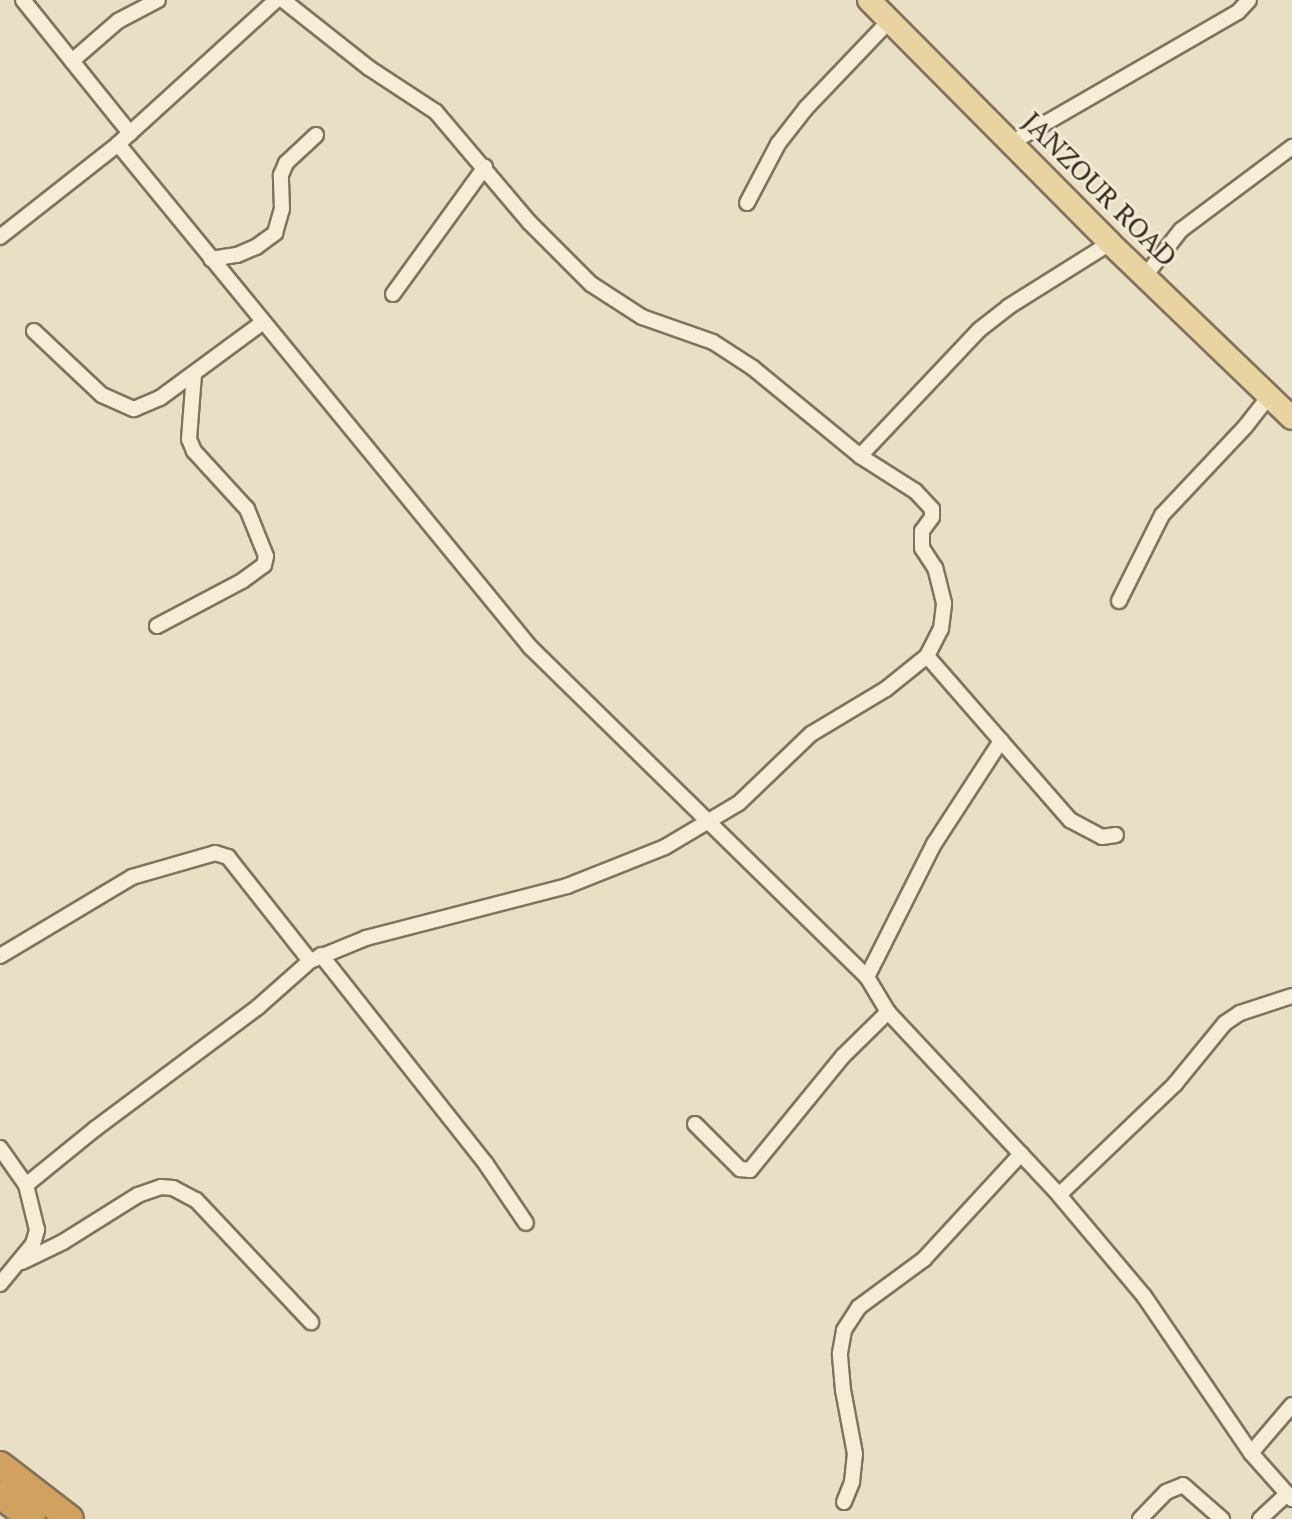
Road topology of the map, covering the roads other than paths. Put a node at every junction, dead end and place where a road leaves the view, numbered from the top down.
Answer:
1 (23, 0) edge
2 (158, 0) edge
3 (276, 0) edge
4 (283, 0) edge
5 (869, 0) edge
6 (1249, 0) edge
7 (889, 21) junction
8 (72, 61) junction
9 (130, 133) junction
10 (316, 135) dead end
11 (1011, 143) junction
12 (118, 144) junction
13 (1292, 147) edge
14 (485, 167) junction
15 (747, 203) dead end
16 (0, 237) edge
17 (1110, 243) junction
18 (211, 259) junction
19 (1145, 276) junction
20 (393, 294) dead end
21 (263, 322) junction
22 (34, 331) dead end
23 (194, 374) junction
24 (1269, 396) junction
25 (1292, 418) edge
26 (860, 456) junction
27 (1119, 601) dead end
28 (157, 626) dead end
29 (927, 656) junction
30 (1001, 741) junction
31 (708, 824) junction
32 (1116, 835) dead end
33 (0, 956) edge
34 (315, 958) junction
35 (867, 977) junction
36 (1292, 996) edge
37 (888, 1012) junction
38 (695, 1124) dead end
39 (0, 1148) edge
40 (1021, 1154) junction
41 (26, 1185) junction
42 (1059, 1195) junction
43 (526, 1223) dead end
44 (22, 1262) junction
45 (0, 1284) edge
46 (311, 1322) dead end
47 (1292, 1405) edge
48 (1251, 1453) junction
49 (0, 1465) edge
50 (0, 1495) edge
51 (1290, 1497) edge
52 (844, 1502) dead end
53 (32, 1519) edge
54 (70, 1519) edge
55 (1140, 1519) edge
56 (1222, 1519) edge
57 (1260, 1519) edge

1 - 8 street
2 - 8 street
3 - 9 street
4 - 14 street
5 - 7 main road, JANZOUR ROAD
6 - 11 street
7 - 11 main road, JANZOUR ROAD
7 - 15 street
8 - 9 street
9 - 12 street
10 - 18 street
11 - 17 main road, JANZOUR ROAD
12 - 16 street
12 - 18 street
13 - 19 street
14 - 20 street
14 - 26 street
17 - 19 main road, JANZOUR ROAD
17 - 26 street
18 - 21 street
19 - 24 main road, JANZOUR ROAD
21 - 23 street
21 - 31 street
22 - 23 street
23 - 28 street
24 - 25 main road, JANZOUR ROAD
24 - 27 street
26 - 29 street
29 - 30 street
29 - 31 street
30 - 32 street
30 - 35 street
31 - 34 street
31 - 35 street
33 - 34 street
34 - 41 street
34 - 43 street
35 - 37 street
36 - 42 street
37 - 38 street
37 - 40 street
39 - 41 street
40 - 42 street
40 - 52 street
41 - 44 street
42 - 48 street
44 - 45 street
44 - 46 street
47 - 48 street
48 - 51 street
49 - 54 highway
50 - 53 highway
51 - 57 street
55 - 56 street

